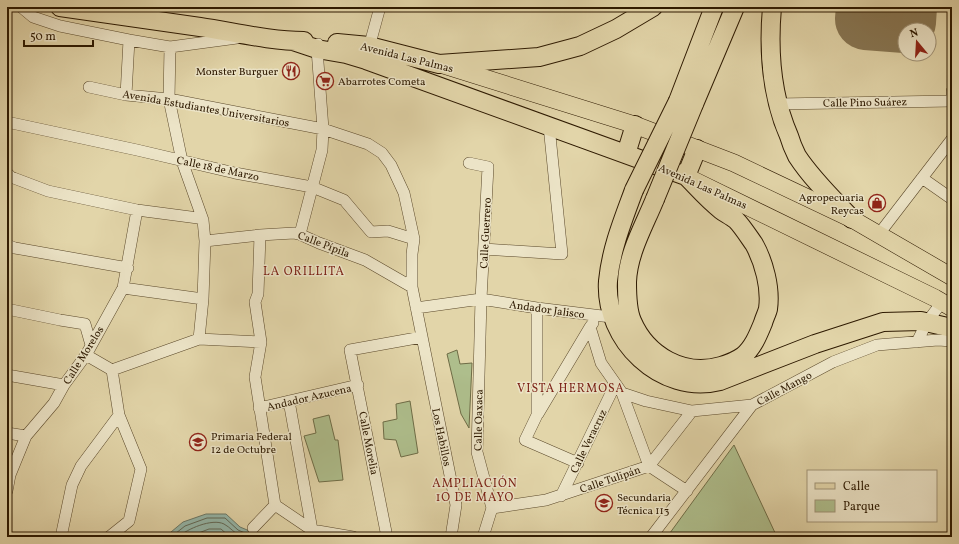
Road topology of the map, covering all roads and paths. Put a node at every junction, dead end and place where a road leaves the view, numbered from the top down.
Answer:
1 (21, 7) edge
2 (60, 7) edge
3 (380, 7) edge
4 (652, 7) edge
5 (714, 7) edge
6 (735, 7) edge
7 (772, 7) edge
8 (252, 35) junction
9 (129, 40) junction
10 (318, 45) junction
11 (170, 47) junction
12 (368, 53) junction
13 (439, 64) junction
14 (88, 87) dead end
15 (952, 91) edge
16 (126, 95) junction
17 (169, 100) junction
18 (952, 101) edge
19 (686, 102) junction
20 (777, 104) junction
21 (7, 122) edge
22 (635, 125) junction
23 (549, 126) junction
24 (323, 129) junction
25 (952, 139) edge
26 (697, 149) junction
27 (626, 154) junction
28 (182, 161) junction
29 (469, 163) dead end
30 (7, 174) edge
31 (686, 176) junction
32 (922, 178) junction
33 (312, 187) junction
34 (952, 199) edge
35 (137, 210) junction
36 (852, 219) junction
37 (203, 220) junction
38 (300, 234) junction
39 (879, 234) junction
40 (260, 235) junction
41 (414, 239) junction
42 (205, 241) junction
43 (7, 245) edge
44 (484, 249) junction
45 (128, 268) junction
46 (952, 277) edge
47 (412, 287) junction
48 (952, 287) edge
49 (123, 288) junction
50 (203, 299) junction
51 (481, 299) junction
52 (947, 305) edge
53 (416, 308) junction
54 (536, 308) junction
55 (7, 309) edge
56 (608, 316) junction
57 (928, 322) junction
58 (590, 327) junction
59 (952, 328) edge
60 (422, 337) junction
61 (199, 339) junction
62 (952, 341) edge
63 (261, 342) junction
64 (916, 342) junction
65 (89, 350) junction
66 (112, 370) junction
67 (7, 375) edge
68 (64, 385) junction
69 (358, 385) junction
70 (619, 389) junction
71 (289, 402) junction
72 (752, 404) junction
73 (259, 408) junction
74 (692, 411) junction
75 (119, 415) junction
76 (537, 415) junction
77 (7, 433) edge
78 (26, 436) junction
79 (578, 462) junction
80 (649, 466) junction
81 (7, 491) edge
82 (687, 491) junction
83 (561, 496) junction
84 (275, 505) junction
85 (492, 508) junction
86 (253, 528) dead end
87 (312, 530) junction
88 (61, 537) edge
89 (109, 537) edge
90 (347, 537) edge
91 (388, 537) edge
92 (451, 537) edge
93 (483, 537) edge
94 (651, 537) edge

1 - 9 street
2 - 8 highway, Avenida Las Palmas
3 - 12 street
4 - 13 highway
5 - 19 highway
6 - 19 highway
7 - 20 highway
8 - 10 highway, Avenida Las Palmas
8 - 11 street
9 - 11 street
9 - 16 street
10 - 12 highway, Avenida Las Palmas
10 - 24 street
11 - 17 street
12 - 13 highway, Avenida Las Palmas
12 - 23 highway, Avenida Las Palmas
13 - 22 main road, Avenida Las Palmas
14 - 16 street, Avenida Estudiantes Universitarios
15 - 18 street
16 - 17 street, Avenida Estudiantes Universitarios
17 - 24 street, Avenida Estudiantes Universitarios
17 - 28 street
18 - 20 street, Calle Pino Suárez
19 - 31 highway, bridge
19 - 56 highway, bridge
20 - 36 highway
21 - 28 street, Calle 18 de Marzo
22 - 26 main road, Avenida Las Palmas
22 - 27 highway
23 - 27 highway, Avenida Las Palmas
23 - 44 street
24 - 33 street
24 - 41 street, Avenida Estudiantes Universitarios
25 - 32 street
26 - 31 highway
26 - 36 main road, Avenida Las Palmas
27 - 31 highway, Avenida Las Palmas
28 - 33 street, Calle 18 de Marzo
28 - 37 street
29 - 44 street, Calle Guerrero
30 - 35 street
31 - 52 main road, Avenida Las Palmas
32 - 34 street
32 - 39 street
33 - 38 street
33 - 41 street, Calle 18 de Marzo
35 - 37 street
35 - 45 street, Calle Morelos
36 - 39 main road, Avenida Las Palmas
37 - 42 street
38 - 40 street, Calle Pípila
38 - 47 street, Calle Pípila
39 - 46 main road, Avenida Las Palmas
40 - 42 street, Calle Pípila
40 - 63 street
41 - 47 street, Los Habillos
42 - 50 street
43 - 45 street
44 - 51 street, Calle Guerrero
45 - 49 street, Calle Morelos
47 - 53 street, Los Habillos
48 - 52 main road
49 - 50 street
49 - 65 street, Calle Morelos
50 - 61 street
51 - 53 street, Andador Jalisco
51 - 54 street, Andador Jalisco
51 - 85 street, Calle Oaxaca
52 - 57 street
53 - 60 street, Los Habillos
54 - 56 street, Andador Jalisco
54 - 76 street
55 - 65 street
56 - 57 highway
56 - 58 street
57 - 59 highway
57 - 64 street
58 - 70 street
58 - 76 street
60 - 69 street, Calle Morelia
60 - 92 street, Los Habillos
61 - 63 street
61 - 66 street
62 - 64 street, Calle Mango
63 - 73 street
64 - 72 street, Calle Mango
65 - 66 street
65 - 68 street, Calle Morelos
66 - 75 street
67 - 68 street
68 - 78 street, Calle Morelos
69 - 71 street, Andador Azucena
69 - 91 street, Calle Morelia
70 - 74 street
70 - 79 street, Calle Veracruz
70 - 80 street
71 - 73 street, Andador Azucena
71 - 87 street
72 - 74 street
72 - 82 street, Calle Mango
73 - 84 street
74 - 80 street, Calle Tulipán
75 - 88 street
75 - 89 street
76 - 79 street
77 - 78 street
78 - 81 street, Calle Morelos
79 - 83 street, Calle Veracruz
80 - 82 street
80 - 83 street, Calle Tulipán
82 - 94 street, Calle Mango
83 - 85 street, Calle Tulipán
84 - 86 street
84 - 87 street
85 - 93 street
87 - 90 street

